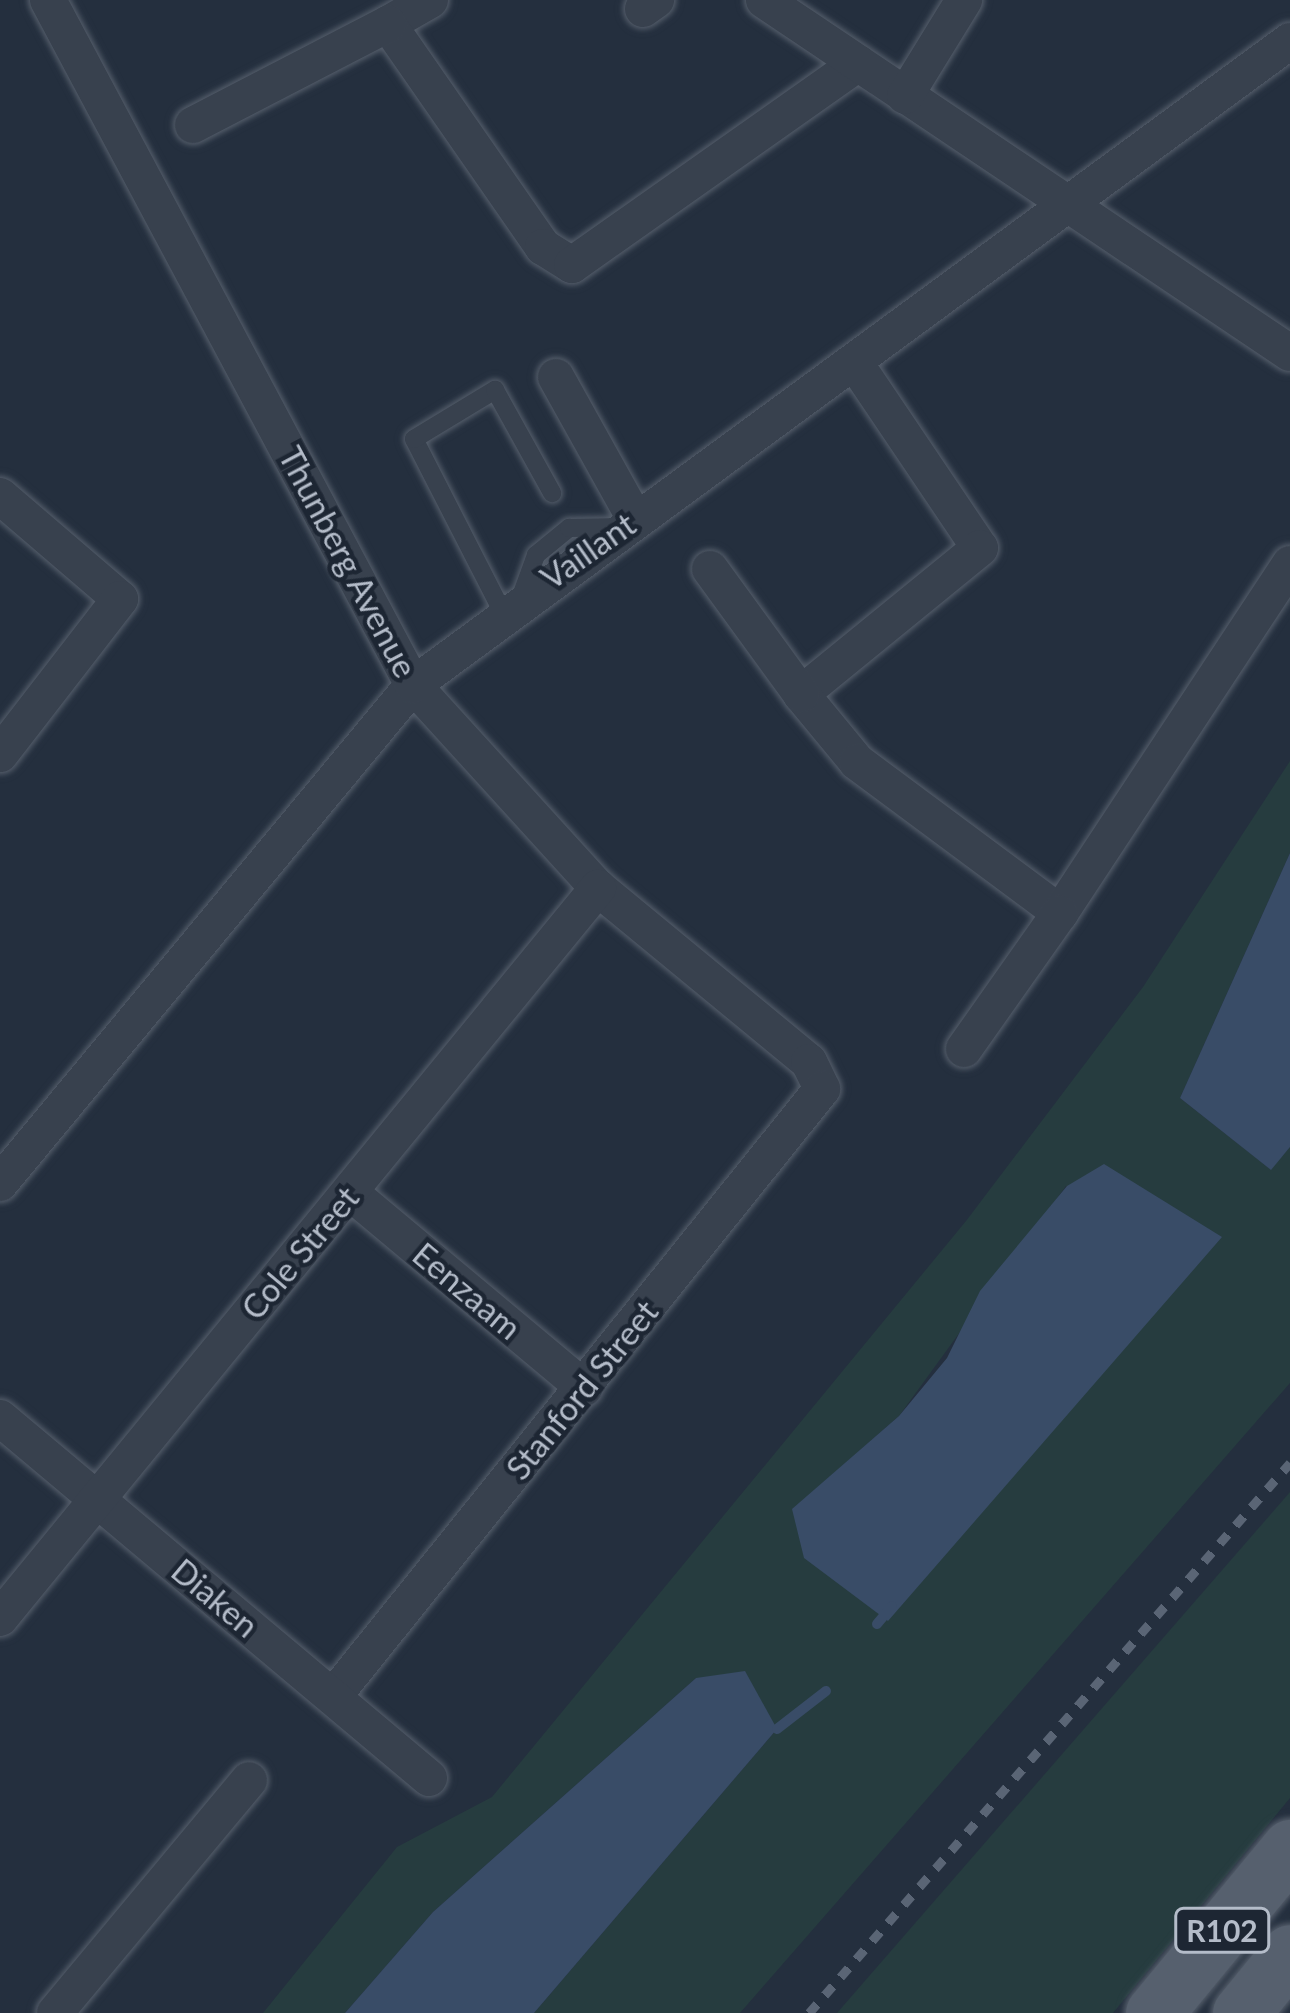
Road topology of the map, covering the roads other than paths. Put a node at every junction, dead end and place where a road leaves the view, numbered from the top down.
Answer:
1 (48, 0) edge
2 (430, 0) edge
3 (764, 0) edge
4 (964, 0) edge
5 (388, 24) junction
6 (1290, 41) edge
7 (858, 63) junction
8 (905, 96) junction
9 (193, 125) dead end
10 (1066, 209) junction
11 (1290, 353) edge
12 (855, 364) junction
13 (556, 377) dead end
14 (551, 493) dead end
15 (0, 496) edge
16 (629, 523) junction
17 (1290, 564) edge
18 (710, 569) dead end
19 (511, 604) junction
20 (413, 685) junction
21 (801, 694) junction
22 (0, 754) edge
23 (598, 888) junction
24 (1060, 913) junction
25 (964, 1049) dead end
26 (820, 1080) joint
27 (0, 1183) edge
28 (351, 1193) junction
29 (584, 1388) junction
30 (0, 1418) edge
31 (96, 1498) junction
32 (0, 1618) edge
33 (333, 1697) junction
34 (429, 1778) dead end
35 (249, 1780) dead end
36 (1290, 1848) edge
37 (1290, 1953) edge
38 (55, 2013) edge
39 (1154, 2013) edge
40 (1241, 2013) edge

1 - 20 street, Thunberg Avenue
2 - 5 street
3 - 7 street
4 - 8 street
5 - 7 street
5 - 9 street
6 - 10 street, Vaillant
7 - 8 street
8 - 10 street
10 - 11 street
10 - 12 street, Vaillant
12 - 16 street, Vaillant
12 - 21 street
13 - 16 street
14 - 19 lane
15 - 22 street
16 - 19 street, Vaillant
17 - 24 street
18 - 21 street
19 - 20 street, Vaillant
20 - 23 street, Thunberg Avenue
20 - 27 street, Vaillant
21 - 24 street
23 - 26 street, Thunberg Avenue
23 - 28 street, Cole Street
24 - 25 street
26 - 29 street, Stanford Street
28 - 29 street, Eenzaam
28 - 31 street, Cole Street
29 - 33 street, Stanford Street
30 - 31 street, Diaken
31 - 32 street, Cole Street
31 - 33 street, Diaken
33 - 34 street, Diaken
35 - 38 street
36 - 39 main road, R102
37 - 40 main road, R102

